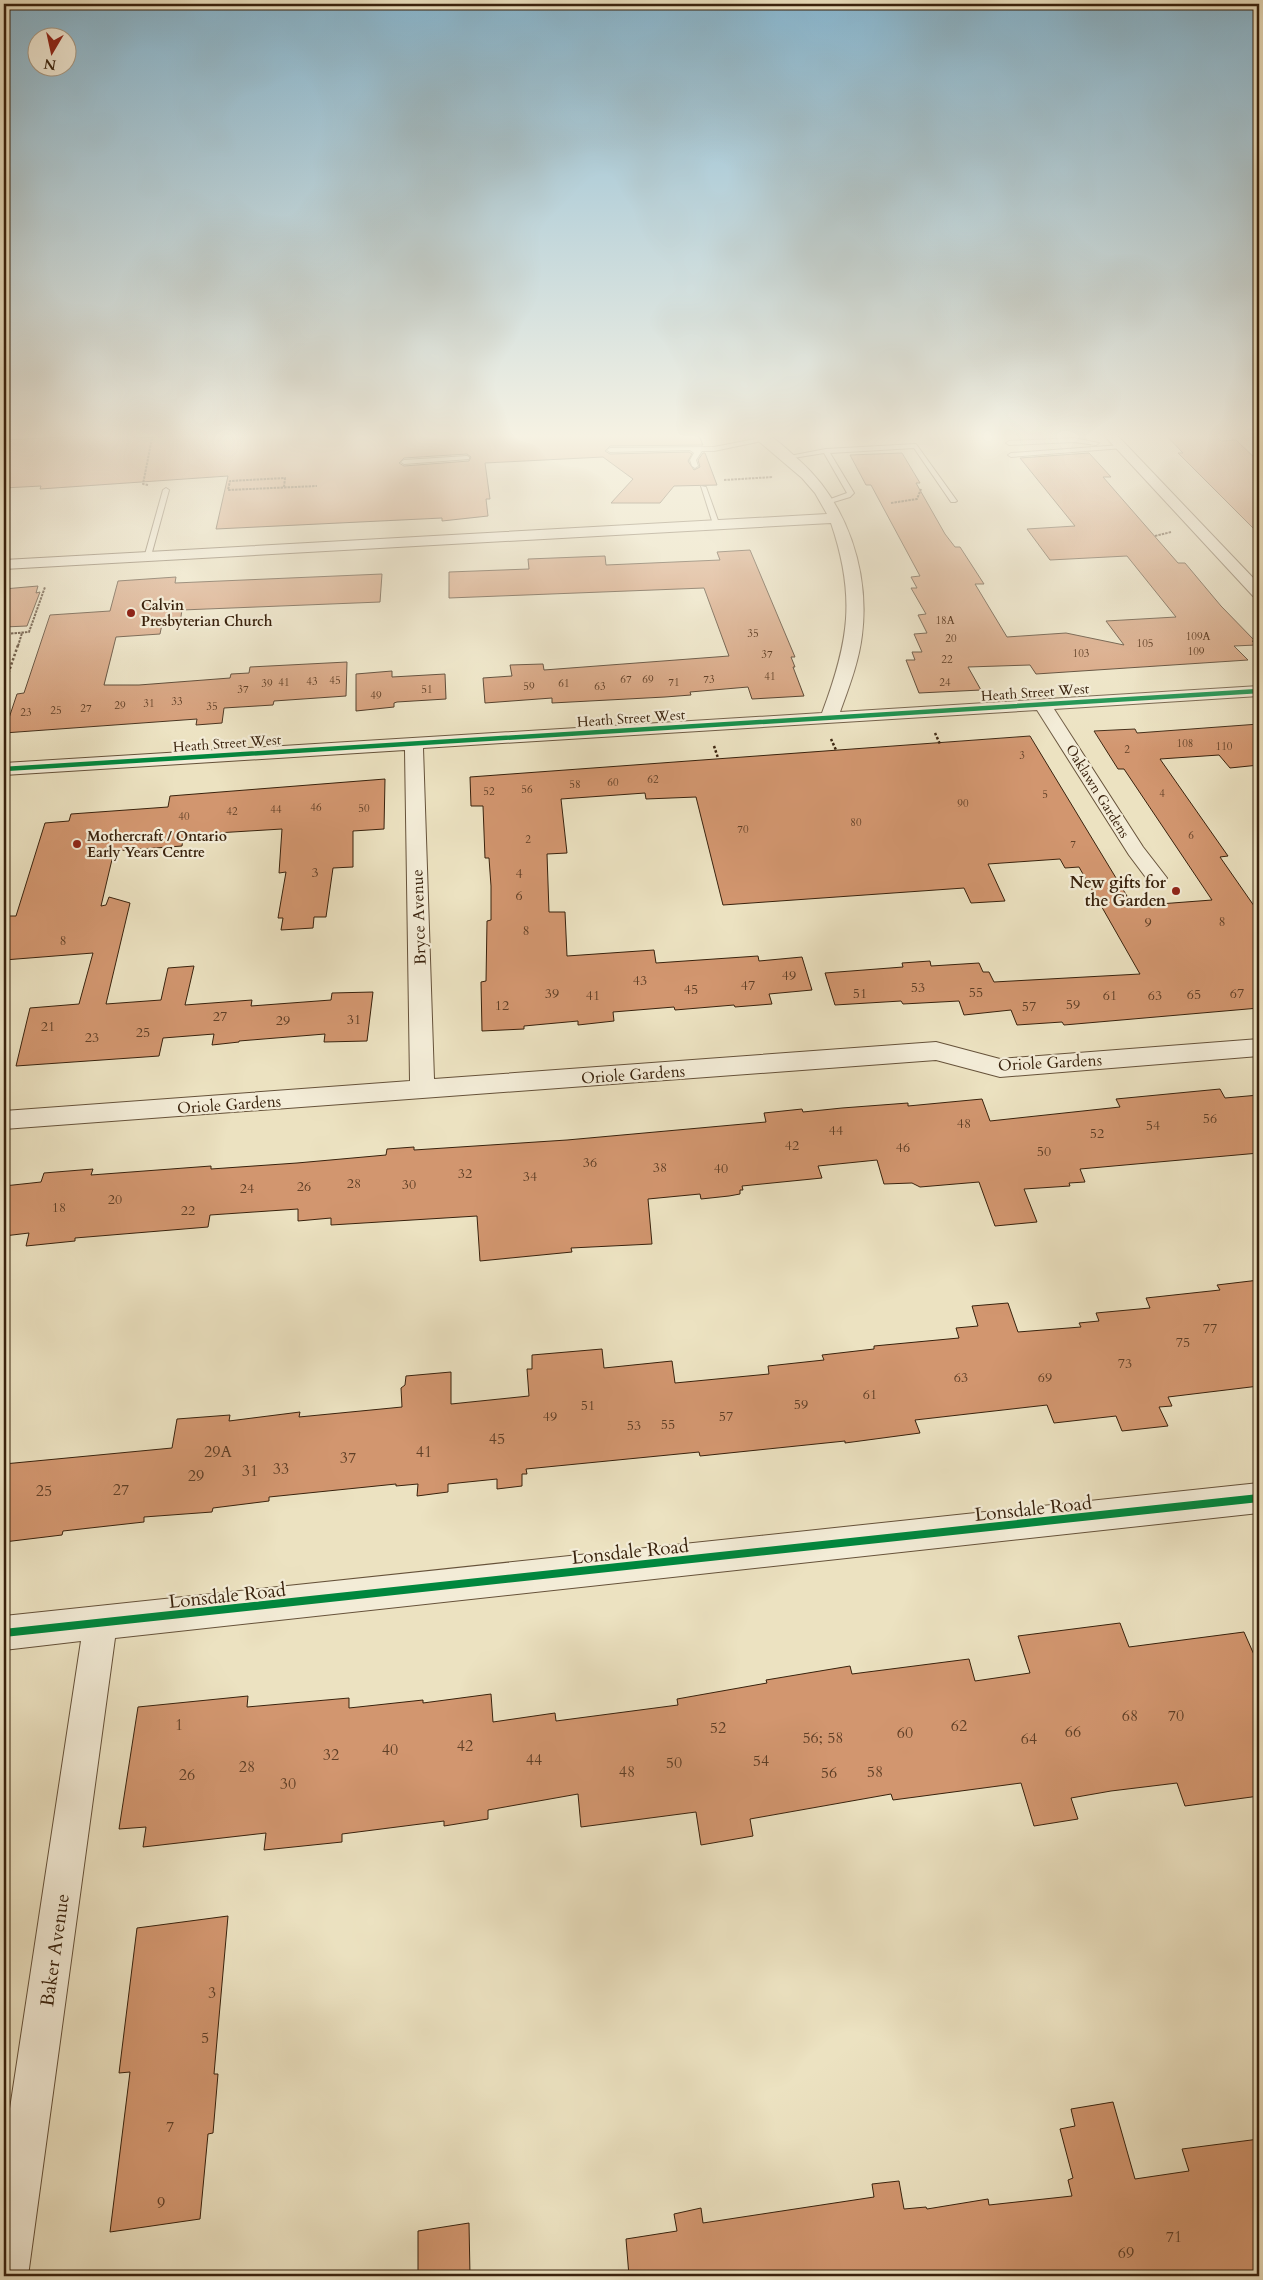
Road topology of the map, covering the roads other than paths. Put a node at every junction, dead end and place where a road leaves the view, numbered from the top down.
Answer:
1 (152, 539) edge
2 (443, 539) edge
3 (843, 539) edge
4 (1208, 539) edge
5 (147, 556) junction
6 (4, 564) edge
7 (1259, 593) edge
8 (1259, 691) edge
9 (1042, 704) junction
10 (829, 718) junction
11 (414, 744) junction
12 (4, 769) edge
13 (1157, 878) dead end
14 (1259, 1048) edge
15 (422, 1090) junction
16 (4, 1120) edge
17 (1259, 1498) edge
18 (100, 1624) junction
19 (4, 1633) edge
20 (6, 2276) edge

1 - 5 lane
2 - 5 street
3 - 10 street
4 - 7 street
5 - 6 street
8 - 9 street, Heath Street West
9 - 10 street, Heath Street West
9 - 13 street, Oaklawn Gardens
10 - 11 street, Heath Street West
11 - 12 street, Heath Street West
11 - 15 street, Bryce Avenue
14 - 15 street, Oriole Gardens
15 - 16 street, Oriole Gardens
17 - 18 street, Lonsdale Road
18 - 19 street, Lonsdale Road
18 - 20 street, Baker Avenue

